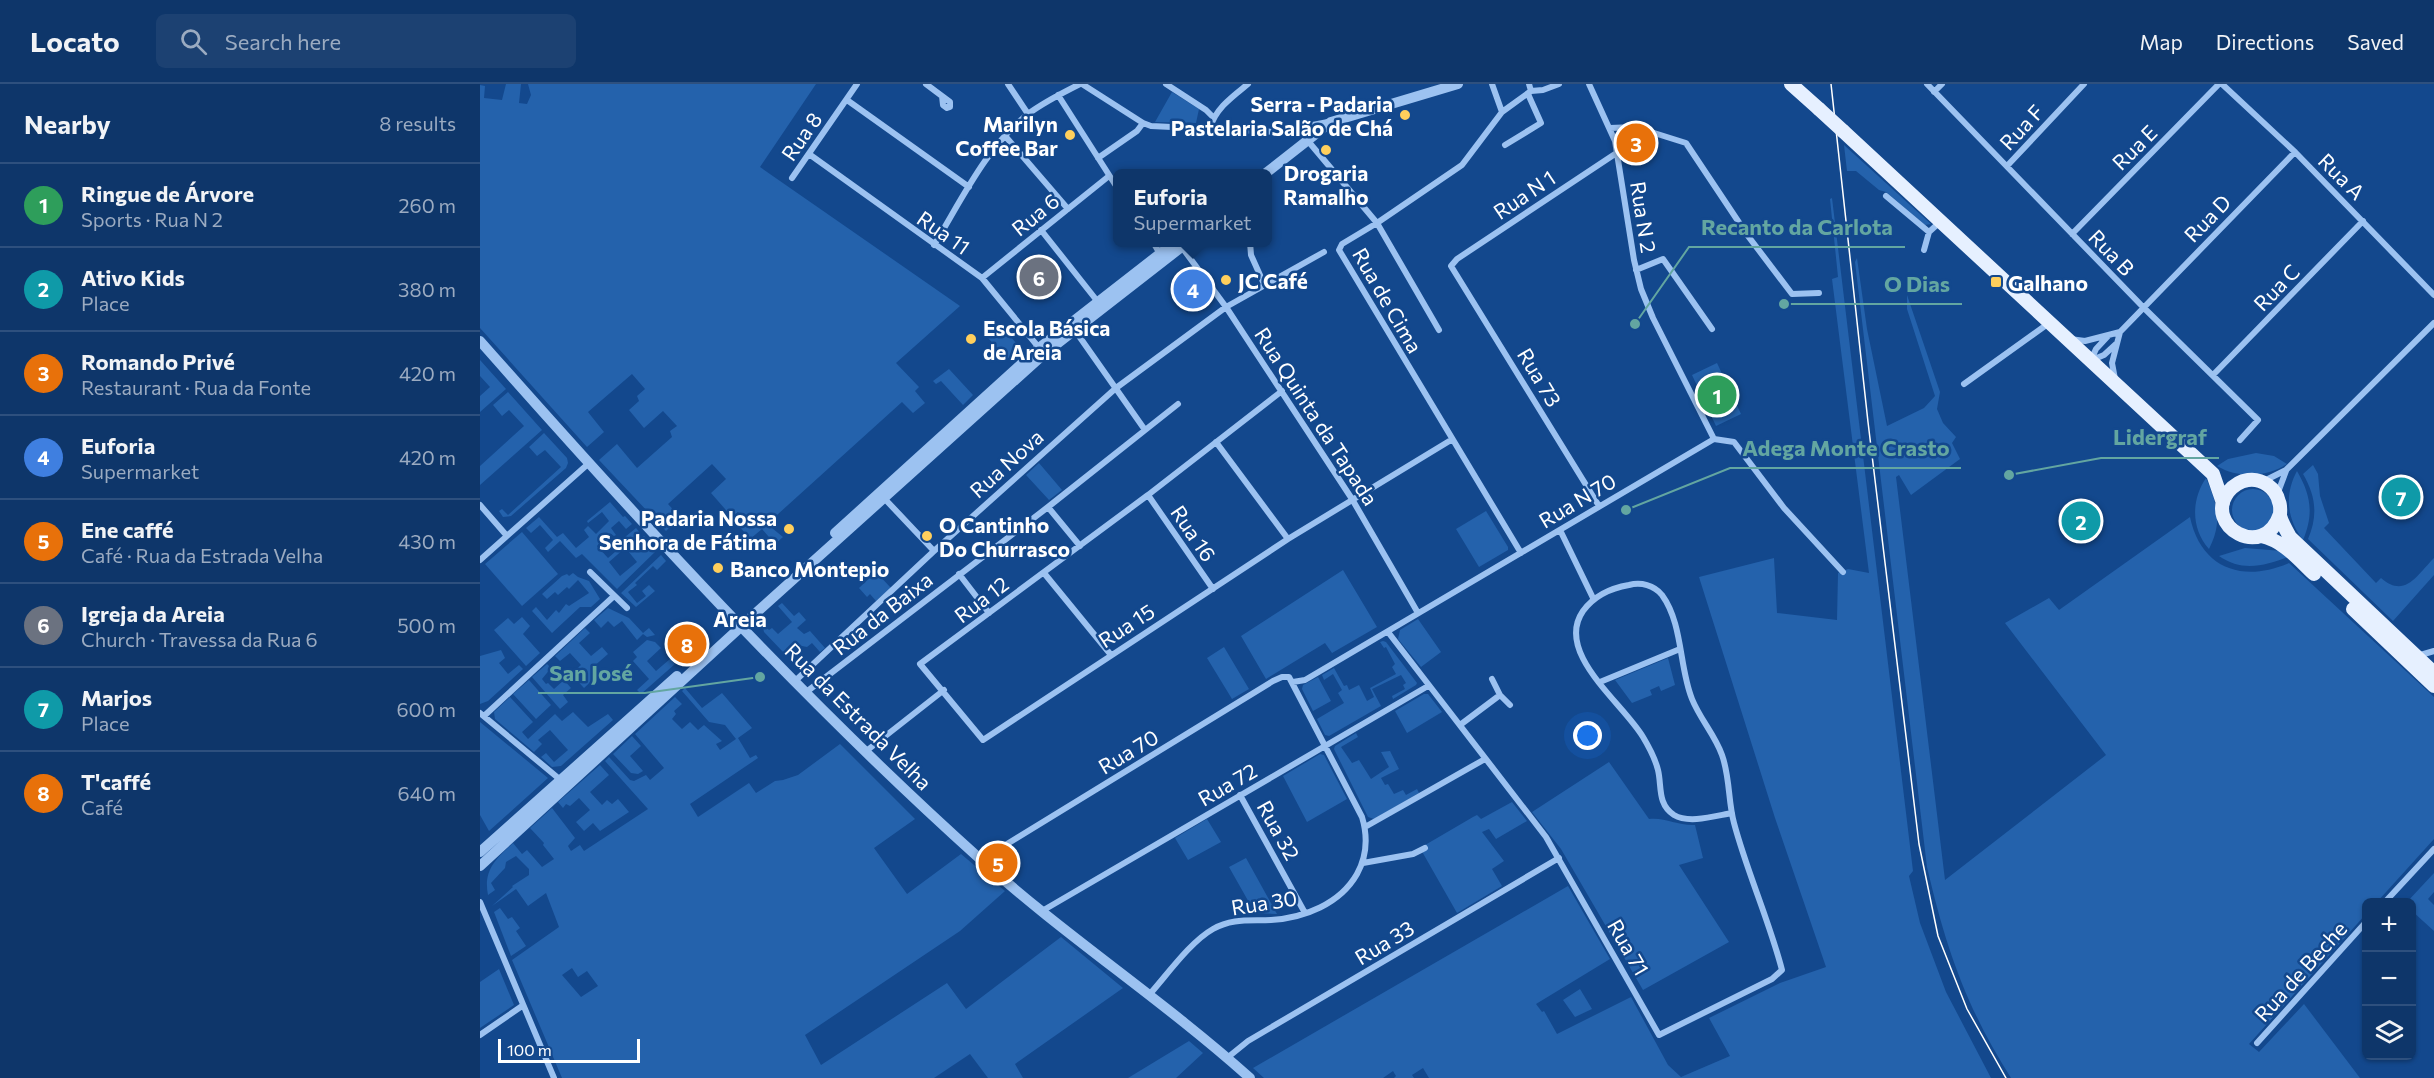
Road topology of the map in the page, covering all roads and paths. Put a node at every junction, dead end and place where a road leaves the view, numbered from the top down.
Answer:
1 (857, 84) edge
2 (926, 84) edge
3 (1008, 84) edge
4 (1081, 84) edge
5 (1166, 84) edge
6 (1248, 84) edge
7 (1458, 84) edge
8 (1492, 84) edge
9 (1559, 84) edge
10 (1589, 84) edge
11 (1791, 84) edge
12 (1927, 84) edge
13 (1942, 84) edge
14 (2084, 84) edge
15 (2220, 84) edge
16 (1529, 90) edge
17 (1934, 92) junction
18 (1058, 95) junction
19 (847, 100) junction
20 (951, 105) dead end
21 (1502, 112) junction
22 (1028, 114) junction
23 (1214, 117) junction
24 (1331, 122) junction
25 (1143, 123) junction
26 (1210, 128) junction
27 (1610, 128) junction
28 (1006, 137) junction
29 (1308, 141) junction
30 (1505, 145) dead end
31 (1618, 152) junction
32 (2295, 152) junction
33 (809, 154) junction
34 (1098, 158) junction
35 (2007, 166) junction
36 (1272, 171) edge
37 (1109, 176) junction
38 (792, 178) dead end
39 (1113, 182) edge
40 (969, 187) junction
41 (1886, 196) dead end
42 (1068, 209) junction
43 (2363, 221) junction
44 (1941, 222) junction
45 (1377, 223) junction
46 (1041, 230) junction
47 (1929, 232) junction
48 (2072, 234) junction
49 (934, 245) junction
50 (1156, 247) edge
51 (1175, 247) edge
52 (1177, 247) edge
53 (1183, 247) edge
54 (1250, 247) edge
55 (1924, 250) dead end
56 (1324, 252) dead end
57 (1160, 254) junction
58 (1451, 266) joint
59 (1636, 270) junction
60 (982, 278) junction
61 (1264, 284) junction
62 (1819, 293) dead end
63 (2434, 295) edge
64 (1098, 302) junction
65 (1226, 306) junction
66 (2143, 307) junction
67 (2050, 322) junction
68 (2434, 323) edge
69 (1072, 327) junction
70 (1712, 329) dead end
71 (1439, 330) dead end
72 (2120, 332) junction
73 (2109, 335) junction
74 (2068, 338) junction
75 (480, 341) edge
76 (2117, 344) junction
77 (1041, 351) junction
78 (2091, 360) junction
79 (2213, 375) junction
80 (2116, 383) junction
81 (1964, 384) dead end
82 (1116, 388) junction
83 (1282, 391) junction
84 (1178, 404) dead end
85 (1145, 430) junction
86 (1451, 440) junction
87 (1714, 440) junction
88 (2240, 440) dead end
89 (1216, 442) junction
90 (588, 464) junction
91 (2286, 470) junction
92 (2213, 474) junction
93 (2242, 481) junction
94 (2262, 482) junction
95 (1148, 495) junction
96 (2277, 495) junction
97 (882, 496) junction
98 (1352, 499) junction
99 (2223, 503) junction
100 (480, 505) edge
101 (1599, 506) junction
102 (1048, 507) junction
103 (2280, 514) junction
104 (1560, 530) junction
105 (507, 536) junction
106 (2261, 536) junction
107 (1288, 539) junction
108 (1080, 546) junction
109 (934, 551) junction
110 (1521, 553) junction
111 (480, 560) edge
112 (590, 572) dead end
113 (1843, 572) dead end
114 (1044, 573) junction
115 (959, 574) junction
116 (1213, 589) junction
117 (614, 596) junction
118 (1593, 598) junction
119 (627, 608) dead end
120 (2353, 610) junction
121 (989, 613) junction
122 (1418, 613) junction
123 (740, 624) junction
124 (1388, 632) junction
125 (1680, 649) junction
126 (2434, 651) edge
127 (1111, 655) junction
128 (2417, 656) junction
129 (2434, 673) edge
130 (1492, 679) dead end
131 (794, 682) junction
132 (1293, 682) junction
133 (1600, 682) junction
134 (1428, 686) junction
135 (2434, 686) edge
136 (944, 690) junction
137 (805, 693) junction
138 (1500, 695) junction
139 (1510, 705) dead end
140 (482, 715) edge
141 (1460, 725) junction
142 (983, 740) joint
143 (1326, 745) junction
144 (865, 752) junction
145 (1485, 759) junction
146 (564, 784) junction
147 (1240, 795) junction
148 (1732, 813) junction
149 (1365, 827) junction
150 (1425, 848) dead end
151 (2434, 849) edge
152 (480, 852) edge
153 (1559, 858) junction
154 (981, 860) junction
155 (1363, 863) junction
156 (480, 866) edge
157 (2390, 898) edge
158 (480, 902) edge
159 (1042, 911) junction
160 (1305, 913) junction
161 (2362, 928) edge
162 (1149, 995) junction
163 (522, 1006) junction
164 (480, 1035) edge
165 (2257, 1043) dead end
166 (1227, 1058) junction
167 (554, 1078) edge
168 (1250, 1078) edge

1 - 19 street, Rua 8
2 - 20 street
3 - 22 street
4 - 18 street
4 - 25 street
5 - 23 street
6 - 23 street
7 - 24 street
8 - 21 street
9 - 16 street, Rua de Cima
10 - 27 street, Rua N 2
11 - 44 main road, bridge
12 - 17 street, Rua B
13 - 17 street
14 - 35 street, Rua F
15 - 32 street, Rua A
15 - 48 street, Rua E
16 - 21 street, Rua de Cima
16 - 30 street
17 - 35 street, Rua B
18 - 22 street
18 - 34 street
19 - 33 street, Rua 8
19 - 40 street
21 - 45 street, Rua de Cima
22 - 28 street
23 - 26 street
24 - 26 street
24 - 29 street
25 - 26 street
25 - 34 street
27 - 31 street, Rua N 2
27 - 62 street
28 - 40 street
28 - 42 street
29 - 36 street
29 - 45 street
31 - 58 street, Rua N 1
31 - 59 street, Rua N 2
32 - 43 street, Rua A
32 - 66 street, Rua D
33 - 38 street, Rua 8
33 - 49 street, Rua 11
34 - 37 street
35 - 48 street, Rua B
37 - 39 street
37 - 42 street, Rua 6
40 - 49 street
41 - 47 street
42 - 46 street, Rua 6
43 - 63 street, Rua A
43 - 79 street, Rua C
44 - 47 street
44 - 67 main road
45 - 71 street
45 - 86 street, Rua de Cima
46 - 60 street, Rua 6
46 - 64 street
47 - 55 street
48 - 66 street, Rua B
49 - 60 street, Rua 11
50 - 57 street
51 - 57 street
52 - 69 street
53 - 65 street, Rua Quinta da Tapada
54 - 61 street
56 - 61 street, Rua Nova
57 - 64 street
58 - 101 street, Rua 73
59 - 70 street
59 - 87 street, Rua N 2
60 - 77 street, Rua 11
61 - 65 street, Rua Nova
64 - 69 street
65 - 82 street, Rua Nova
65 - 83 street, Rua Quinta da Tapada
66 - 72 street, Rua D
66 - 79 street, Rua B
67 - 74 main road
67 - 81 street
68 - 91 street
69 - 77 street
69 - 82 street
72 - 73 street
72 - 76 street
73 - 74 street
73 - 78 street
74 - 78 main road
75 - 90 street, Rua da Estrada Velha
76 - 78 street
76 - 80 street
77 - 97 street
78 - 80 main road
79 - 88 street, Rua B
80 - 92 main road
82 - 85 street
82 - 109 street, Rua Nova
83 - 89 street, Rua 12
83 - 98 street, Rua Quinta da Tapada
84 - 85 street, Rua da Baixa
85 - 102 street, Rua da Baixa
86 - 98 street, Rua 15
86 - 110 street, Rua de Cima
87 - 101 street, Rua N 70
87 - 113 street
89 - 95 street, Rua 12
89 - 107 street
90 - 105 street
90 - 123 street, Rua da Estrada Velha
91 - 94 street
91 - 96 street
92 - 93 main road
92 - 99 main road
93 - 94 main road
93 - 99 main road
94 - 96 main road
95 - 108 street, Rua 12
95 - 116 street, Rua 16
96 - 103 main road
97 - 109 street
97 - 123 street
98 - 107 street, Rua 15
98 - 122 street, Rua Quinta da Tapada
99 - 106 main road
100 - 105 street
101 - 104 street, Rua N 70
102 - 108 street
102 - 115 street, Rua da Baixa
103 - 106 main road
103 - 128 main road
104 - 110 street, Rua N 70
104 - 118 street
105 - 111 street
106 - 120 main road
107 - 116 street, Rua 15
108 - 114 street, Rua 12
109 - 131 street, Rua Nova
110 - 122 street, Rua N 70
112 - 117 street
114 - 121 street, Rua 12
114 - 127 street
115 - 121 street
115 - 137 street, Rua da Baixa
116 - 127 street, Rua 15
117 - 119 street
117 - 140 street
118 - 125 street, Rua 71
118 - 133 street
120 - 128 main road
120 - 135 main road
121 - 136 street, Rua 12
122 - 124 street, Rua N 70
123 - 131 street, Rua da Estrada Velha
123 - 146 street
124 - 132 street, Rua N 70
124 - 134 street, Rua 71
125 - 133 street
125 - 148 street, Rua 71
126 - 128 street
127 - 142 street, Rua 15
128 - 129 main road
130 - 138 street
131 - 137 street, Rua da Estrada Velha
132 - 143 street
132 - 154 street, Rua 70
133 - 148 street
134 - 141 street, Rua 71
134 - 143 street, Rua 72
136 - 142 street, Rua 12
136 - 144 street
137 - 144 street, Rua da Estrada Velha
138 - 139 street
138 - 141 street
140 - 146 street
141 - 145 street, Rua 71
143 - 147 street, Rua 72
143 - 149 street
144 - 154 street, Rua da Estrada Velha
145 - 149 street
145 - 153 street, Rua 71
146 - 152 street
146 - 156 street
147 - 159 street, Rua 72
147 - 160 street, Rua 32
148 - 153 street, Rua 71
149 - 155 street, Rua 30
150 - 155 street
151 - 157 street
153 - 166 street, Rua 33
154 - 159 street, Rua da Estrada Velha
155 - 160 street, Rua 30
158 - 163 street
159 - 162 street, Rua da Estrada Velha
160 - 162 street, Rua 30
161 - 165 street, Rua de Beche
162 - 166 street, Rua da Estrada Velha
163 - 164 street
163 - 167 street
166 - 168 street, Rua da Estrada Velha

